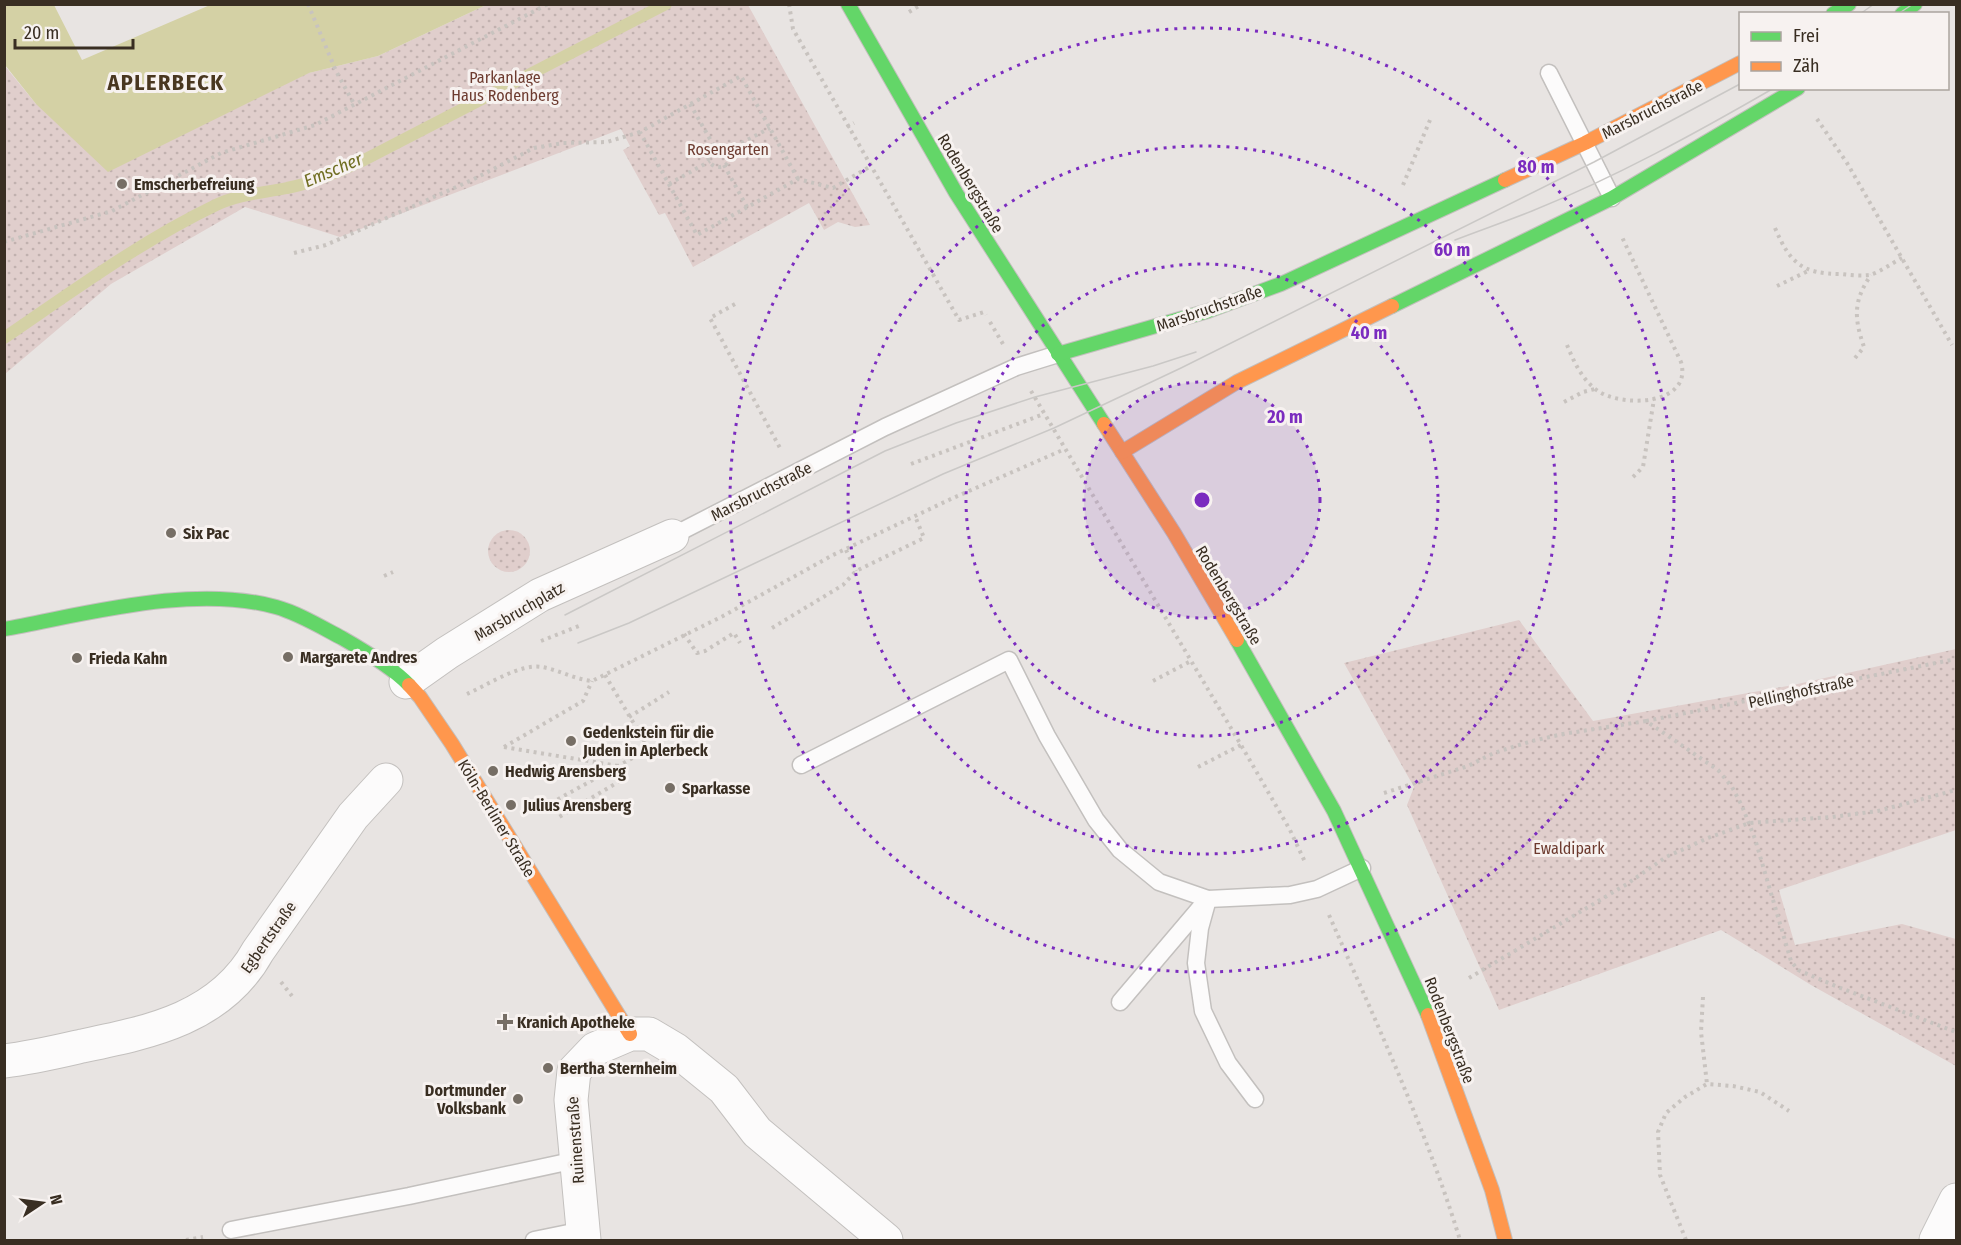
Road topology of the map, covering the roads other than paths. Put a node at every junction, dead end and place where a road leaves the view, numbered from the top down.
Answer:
1 (848, 4) edge
2 (1849, 4) edge
3 (1836, 12) edge
4 (1739, 64) edge
5 (1549, 73) dead end
6 (1795, 90) edge
7 (1585, 143) junction
8 (1609, 200) junction
9 (1058, 354) junction
10 (1122, 452) junction
11 (672, 536) joint
12 (4, 629) edge
13 (405, 682) junction
14 (801, 765) dead end
15 (386, 780) dead end
16 (1362, 868) junction
17 (1208, 899) junction
18 (1120, 1002) dead end
19 (630, 1034) junction
20 (4, 1061) edge
21 (1255, 1099) dead end
22 (576, 1160) junction
23 (1956, 1200) edge
24 (231, 1230) dead end
25 (583, 1235) edge
26 (534, 1240) edge
27 (886, 1240) edge
28 (1505, 1240) edge
29 (1936, 1240) edge

1 - 9 street, Rodenbergstraße
2 - 3 street
4 - 7 street, Marsbruchstraße
5 - 7 lane
6 - 8 street
7 - 8 lane
7 - 9 street, Marsbruchstraße
8 - 10 street
9 - 10 street, Rodenbergstraße
9 - 11 lane, Marsbruchstraße
10 - 16 street, Rodenbergstraße
11 - 13 street, Marsbruchplatz
12 - 13 street, Köln-Berliner Straße
13 - 19 street, Köln-Berliner Straße
14 - 17 lane
15 - 20 street, Egbertstraße
16 - 17 lane
16 - 28 street, Rodenbergstraße
17 - 18 lane
17 - 21 lane
19 - 22 street, Ruinenstraße
19 - 27 street
22 - 24 lane
22 - 25 street, Ruinenstraße
23 - 29 street
25 - 26 lane

